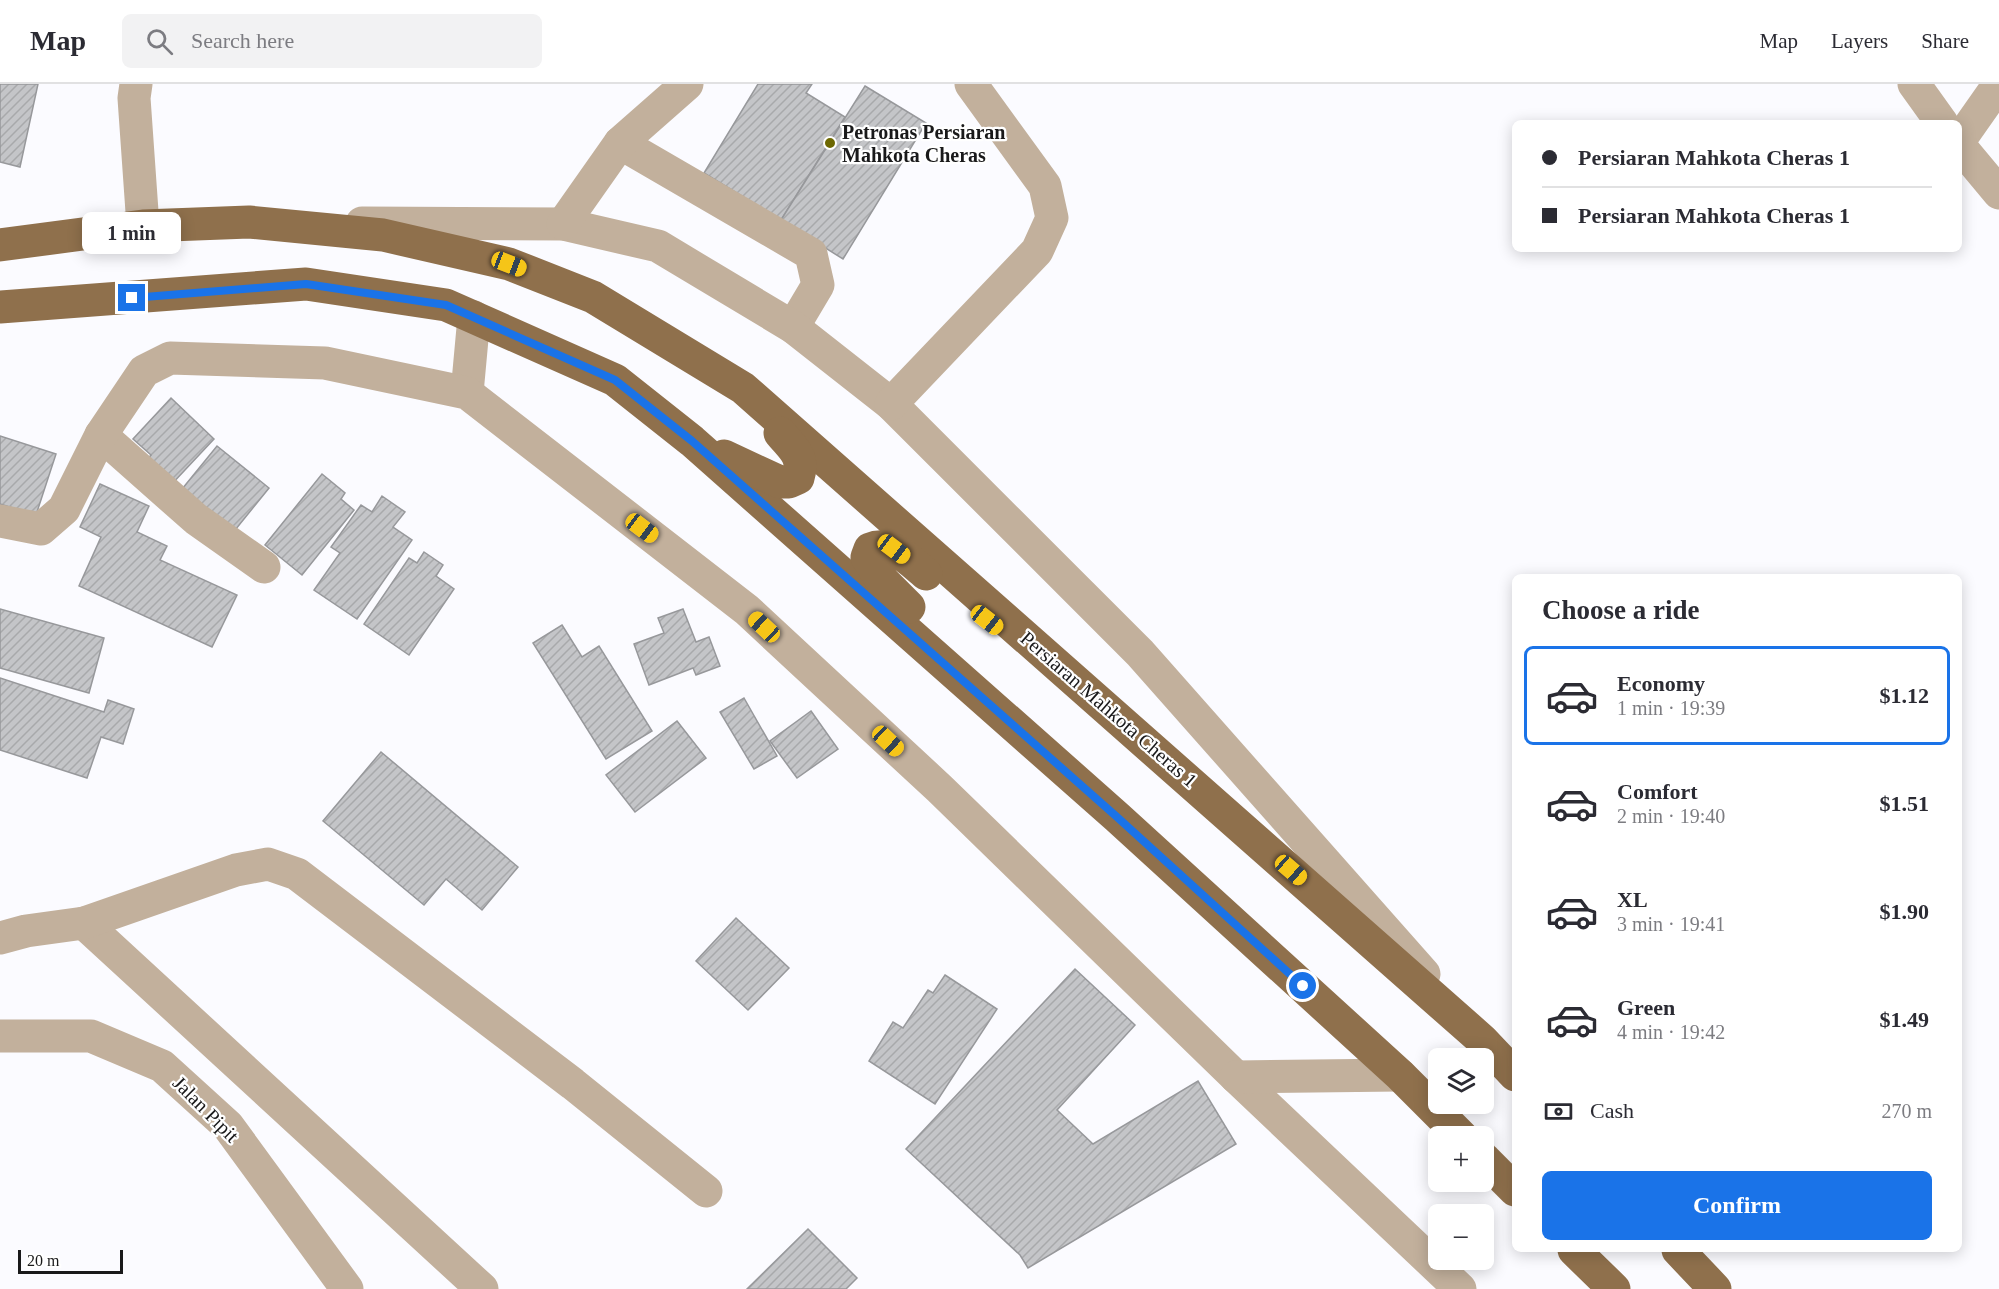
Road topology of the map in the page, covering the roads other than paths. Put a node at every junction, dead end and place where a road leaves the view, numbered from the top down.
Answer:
1 (136, 84) edge
2 (687, 84) edge
3 (971, 84) edge
4 (1914, 84) edge
5 (1999, 84) edge
6 (1940, 120) edge
7 (1962, 139) edge
8 (620, 143) junction
9 (1962, 147) edge
10 (1999, 192) edge
11 (249, 222) junction
12 (564, 224) junction
13 (143, 226) junction
14 (0, 245) edge
15 (0, 308) edge
16 (474, 318) junction
17 (793, 327) junction
18 (743, 388) junction
19 (467, 393) junction
20 (891, 404) junction
21 (101, 435) junction
22 (692, 441) junction
23 (0, 521) edge
24 (264, 567) dead end
25 (1153, 747) junction
26 (1117, 817) junction
27 (84, 923) junction
28 (0, 938) edge
29 (0, 1036) edge
30 (1482, 1040) junction
31 (1512, 1072) edge
32 (1400, 1075) junction
33 (1236, 1077) junction
34 (1451, 1126) edge
35 (1494, 1169) edge
36 (1512, 1187) edge
37 (706, 1191) dead end
38 (1576, 1252) edge
39 (1680, 1252) edge
40 (347, 1289) edge
41 (482, 1289) edge
42 (1460, 1289) edge
43 (1614, 1289) edge
44 (1715, 1289) edge

1 - 13 lane
2 - 8 lane
3 - 20 lane
4 - 6 lane
5 - 7 lane
8 - 12 lane
8 - 17 lane
9 - 10 lane
11 - 12 lane
11 - 13 main road, Persiaran Mahkota Cheras 1
11 - 18 main road, Persiaran Mahkota Cheras 1
12 - 17 lane
13 - 14 main road, Persiaran Mahkota Cheras 1
15 - 16 main road
16 - 19 lane
16 - 22 main road
17 - 20 lane
18 - 22 main road
18 - 25 main road, Persiaran Mahkota Cheras 1
19 - 21 lane
19 - 33 lane
20 - 30 lane
21 - 23 lane
21 - 24 lane
22 - 26 main road
25 - 26 main road
25 - 30 main road, Persiaran Mahkota Cheras 1
26 - 32 main road
27 - 28 lane
27 - 37 lane
27 - 41 lane
29 - 40 lane, Jalan Pipit
30 - 31 main road, Persiaran Mahkota Cheras 1
32 - 33 lane
32 - 34 main road
33 - 42 lane
35 - 36 main road
38 - 43 main road
39 - 44 main road

